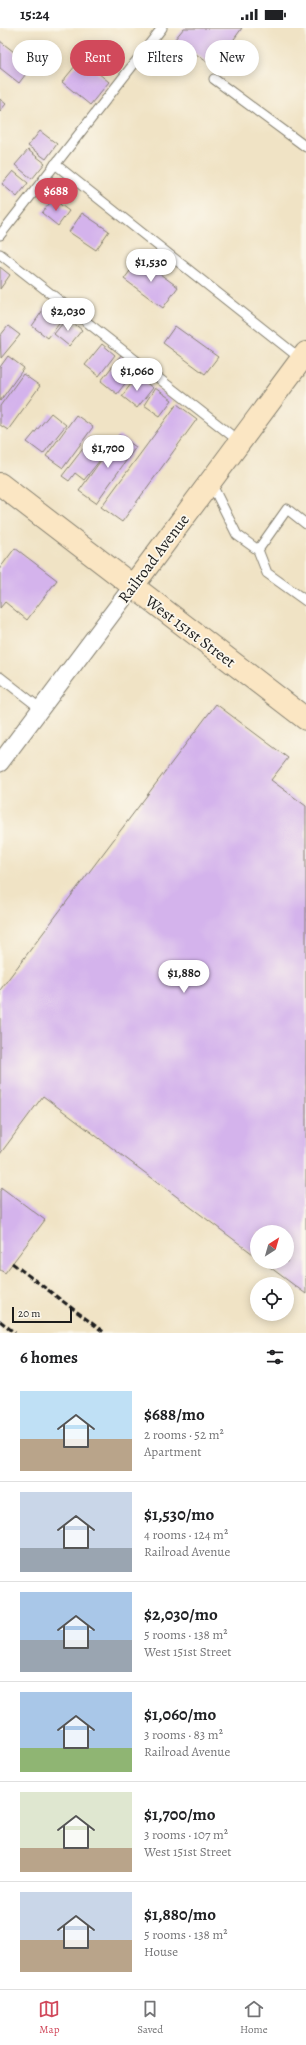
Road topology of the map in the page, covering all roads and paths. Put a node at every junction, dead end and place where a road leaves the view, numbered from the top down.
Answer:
1 (162, 28) edge
2 (214, 79) dead end
3 (306, 148) edge
4 (55, 164) junction
5 (0, 235) edge
6 (0, 254) edge
7 (303, 356) edge
8 (240, 442) junction
9 (210, 481) junction
10 (0, 484) edge
11 (306, 524) edge
12 (258, 550) junction
13 (132, 587) junction
14 (306, 601) edge
15 (0, 677) edge
16 (41, 709) junction
17 (306, 719) edge
18 (0, 763) edge

1 - 4 lane
2 - 3 lane
4 - 5 lane
4 - 7 lane
6 - 8 lane
7 - 8 street, Railroad Avenue
8 - 9 street, Railroad Avenue
9 - 12 lane
9 - 13 street, Railroad Avenue
10 - 13 street, West 151st Street
11 - 12 lane
12 - 14 lane
13 - 16 street, Railroad Avenue
13 - 17 street, West 151st Street
15 - 16 lane
16 - 18 street, Railroad Avenue

